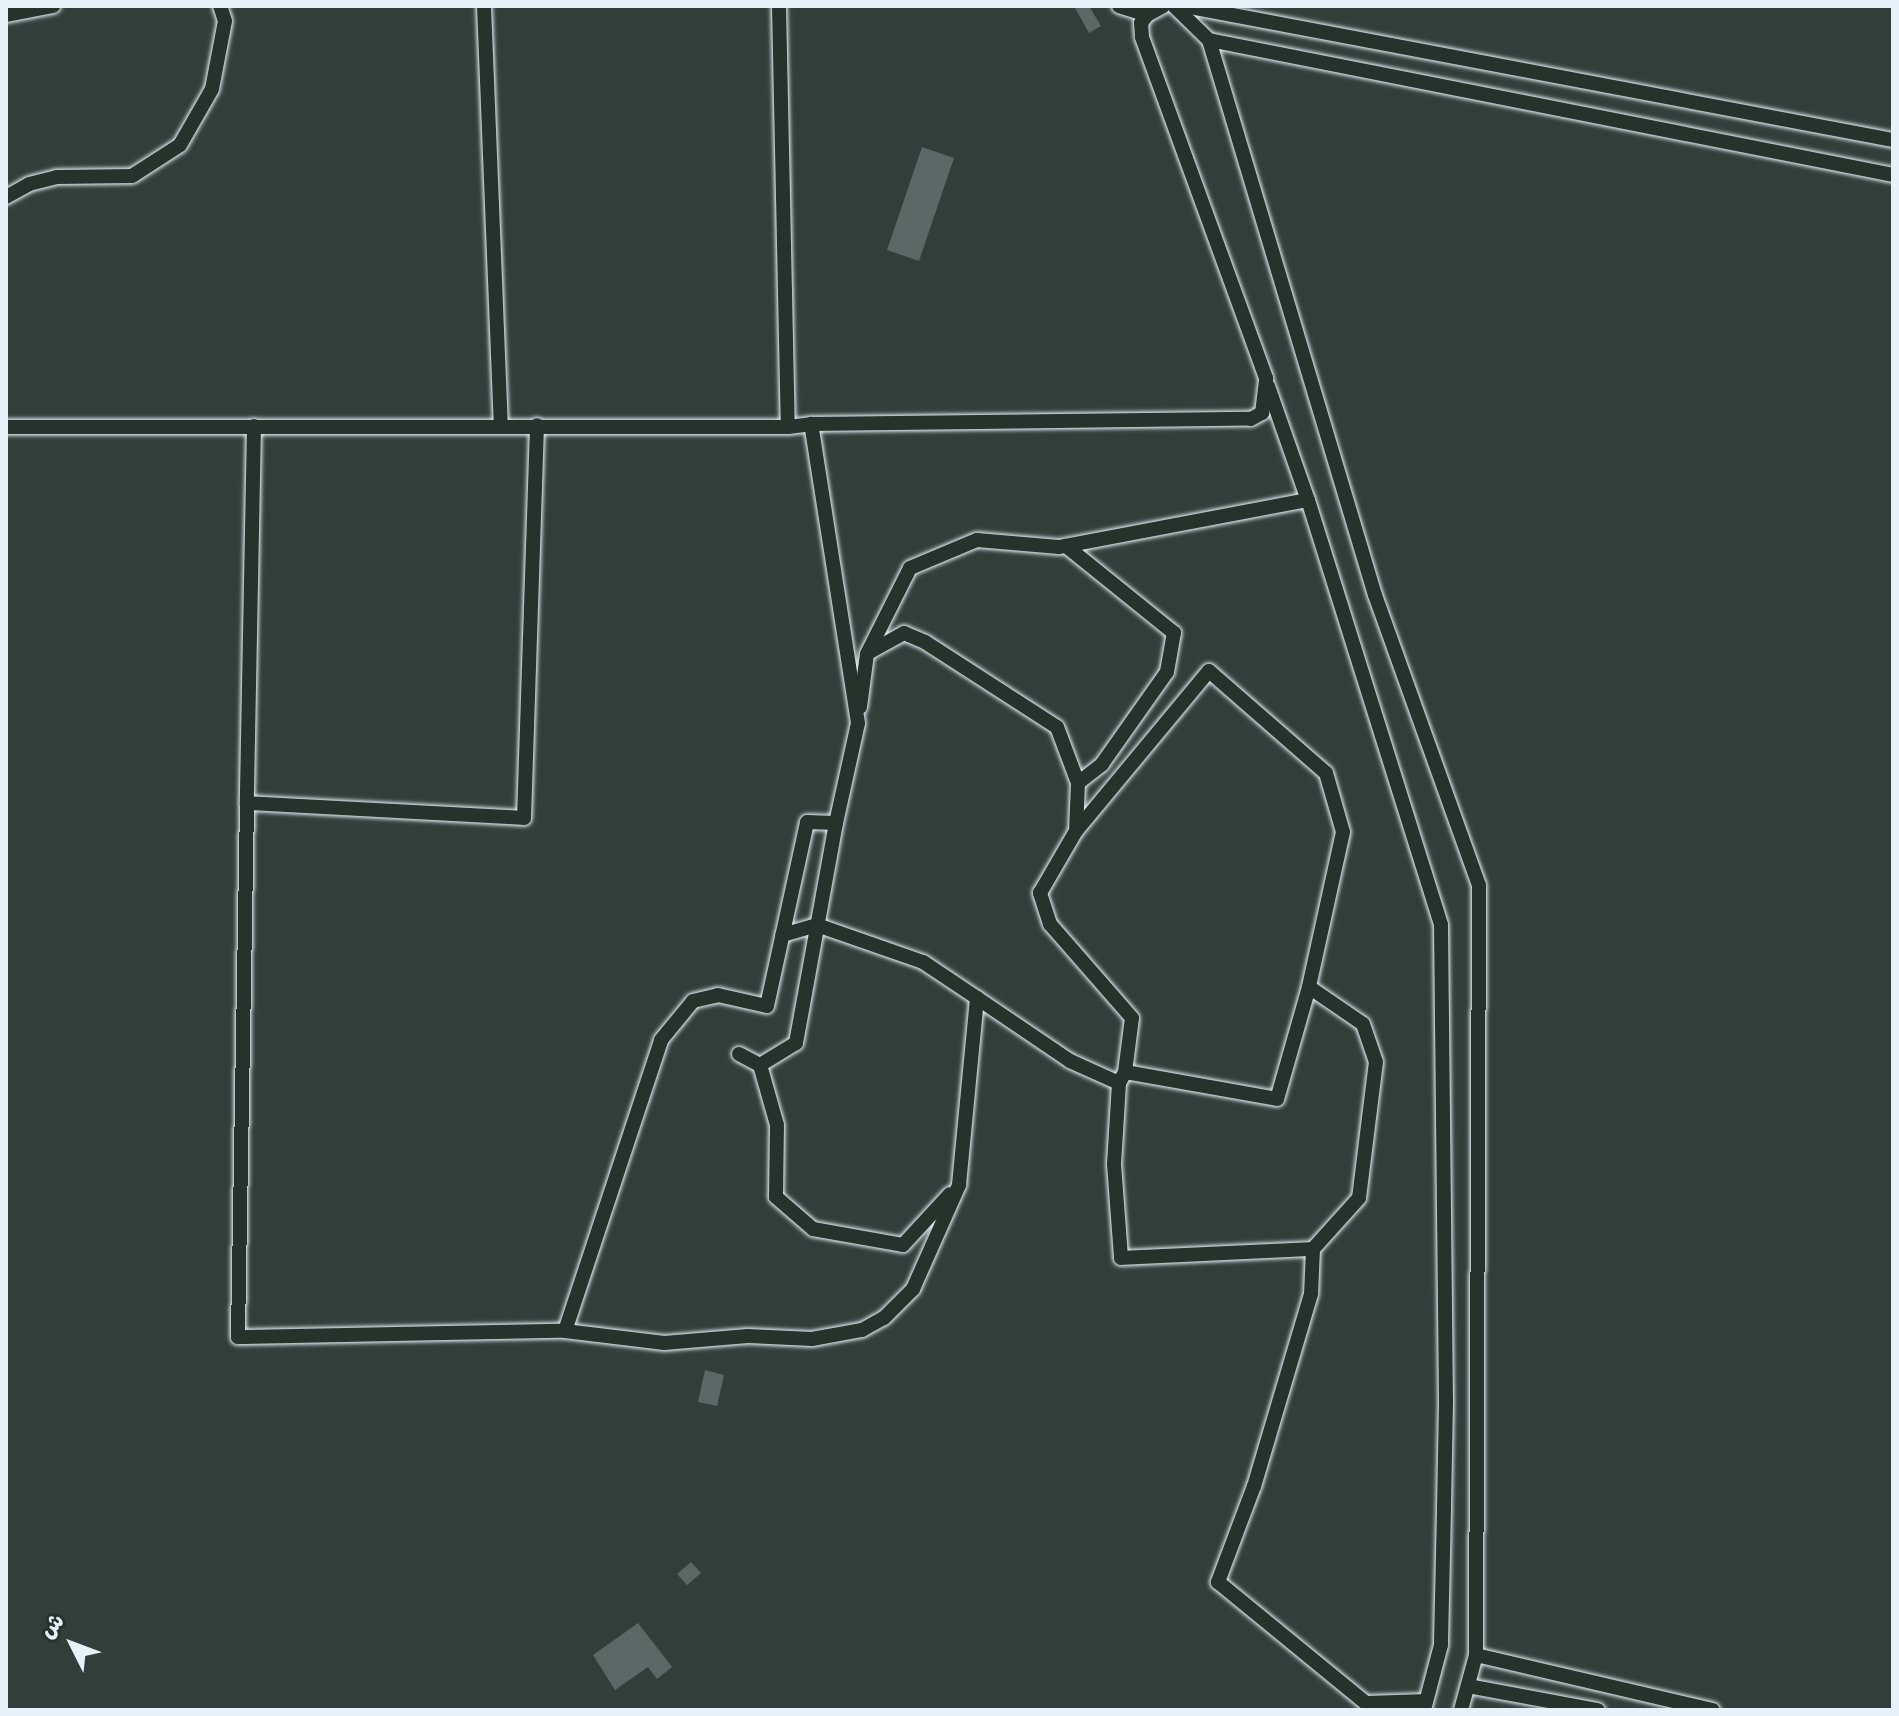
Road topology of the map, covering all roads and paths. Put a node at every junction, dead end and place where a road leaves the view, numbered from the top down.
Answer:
1 (53, 6) edge
2 (220, 6) edge
3 (484, 6) edge
4 (779, 6) edge
5 (1119, 6) edge
6 (1163, 6) edge
7 (1174, 6) edge
8 (1185, 6) edge
9 (6, 15) edge
10 (1147, 15) junction
11 (1209, 40) junction
12 (1893, 140) edge
13 (1893, 175) edge
14 (6, 197) edge
15 (1266, 378) junction
16 (811, 424) junction
17 (501, 425) junction
18 (537, 425) junction
19 (254, 426) junction
20 (6, 427) edge
21 (788, 427) junction
22 (1308, 500) junction
23 (1066, 546) junction
24 (867, 654) junction
25 (858, 723) junction
26 (1078, 783) junction
27 (247, 803) junction
28 (836, 823) junction
29 (1076, 831) junction
30 (817, 925) junction
31 (782, 935) junction
32 (1309, 987) junction
33 (977, 998) junction
34 (739, 1054) dead end
35 (760, 1065) junction
36 (1122, 1078) junction
37 (959, 1185) junction
38 (1313, 1249) junction
39 (565, 1331) junction
40 (1476, 1655) junction
41 (1468, 1686) junction
42 (1425, 1705) edge
43 (1461, 1710) edge
44 (1598, 1710) edge
45 (1713, 1710) edge

1 - 9 street
2 - 14 street
3 - 17 street
4 - 21 street
5 - 10 street
6 - 10 street
7 - 11 street
8 - 12 street
10 - 15 street
11 - 13 street
11 - 40 street
15 - 16 street
15 - 22 street
16 - 21 street
16 - 25 street
17 - 18 street
17 - 19 street
18 - 21 street
18 - 27 street
19 - 20 street
19 - 27 street
22 - 23 street
22 - 42 street
23 - 24 street
23 - 26 street
24 - 25 street
24 - 26 street
25 - 28 street
26 - 29 street
27 - 39 street
28 - 30 street
28 - 31 street
29 - 32 street
29 - 36 street
30 - 31 street
30 - 33 street
30 - 35 street
31 - 39 street
32 - 36 street
32 - 38 street
33 - 36 street
33 - 37 street
34 - 35 street
35 - 37 street
36 - 38 street
37 - 39 street
38 - 42 street
40 - 41 street
40 - 45 street
41 - 43 street
41 - 44 street

